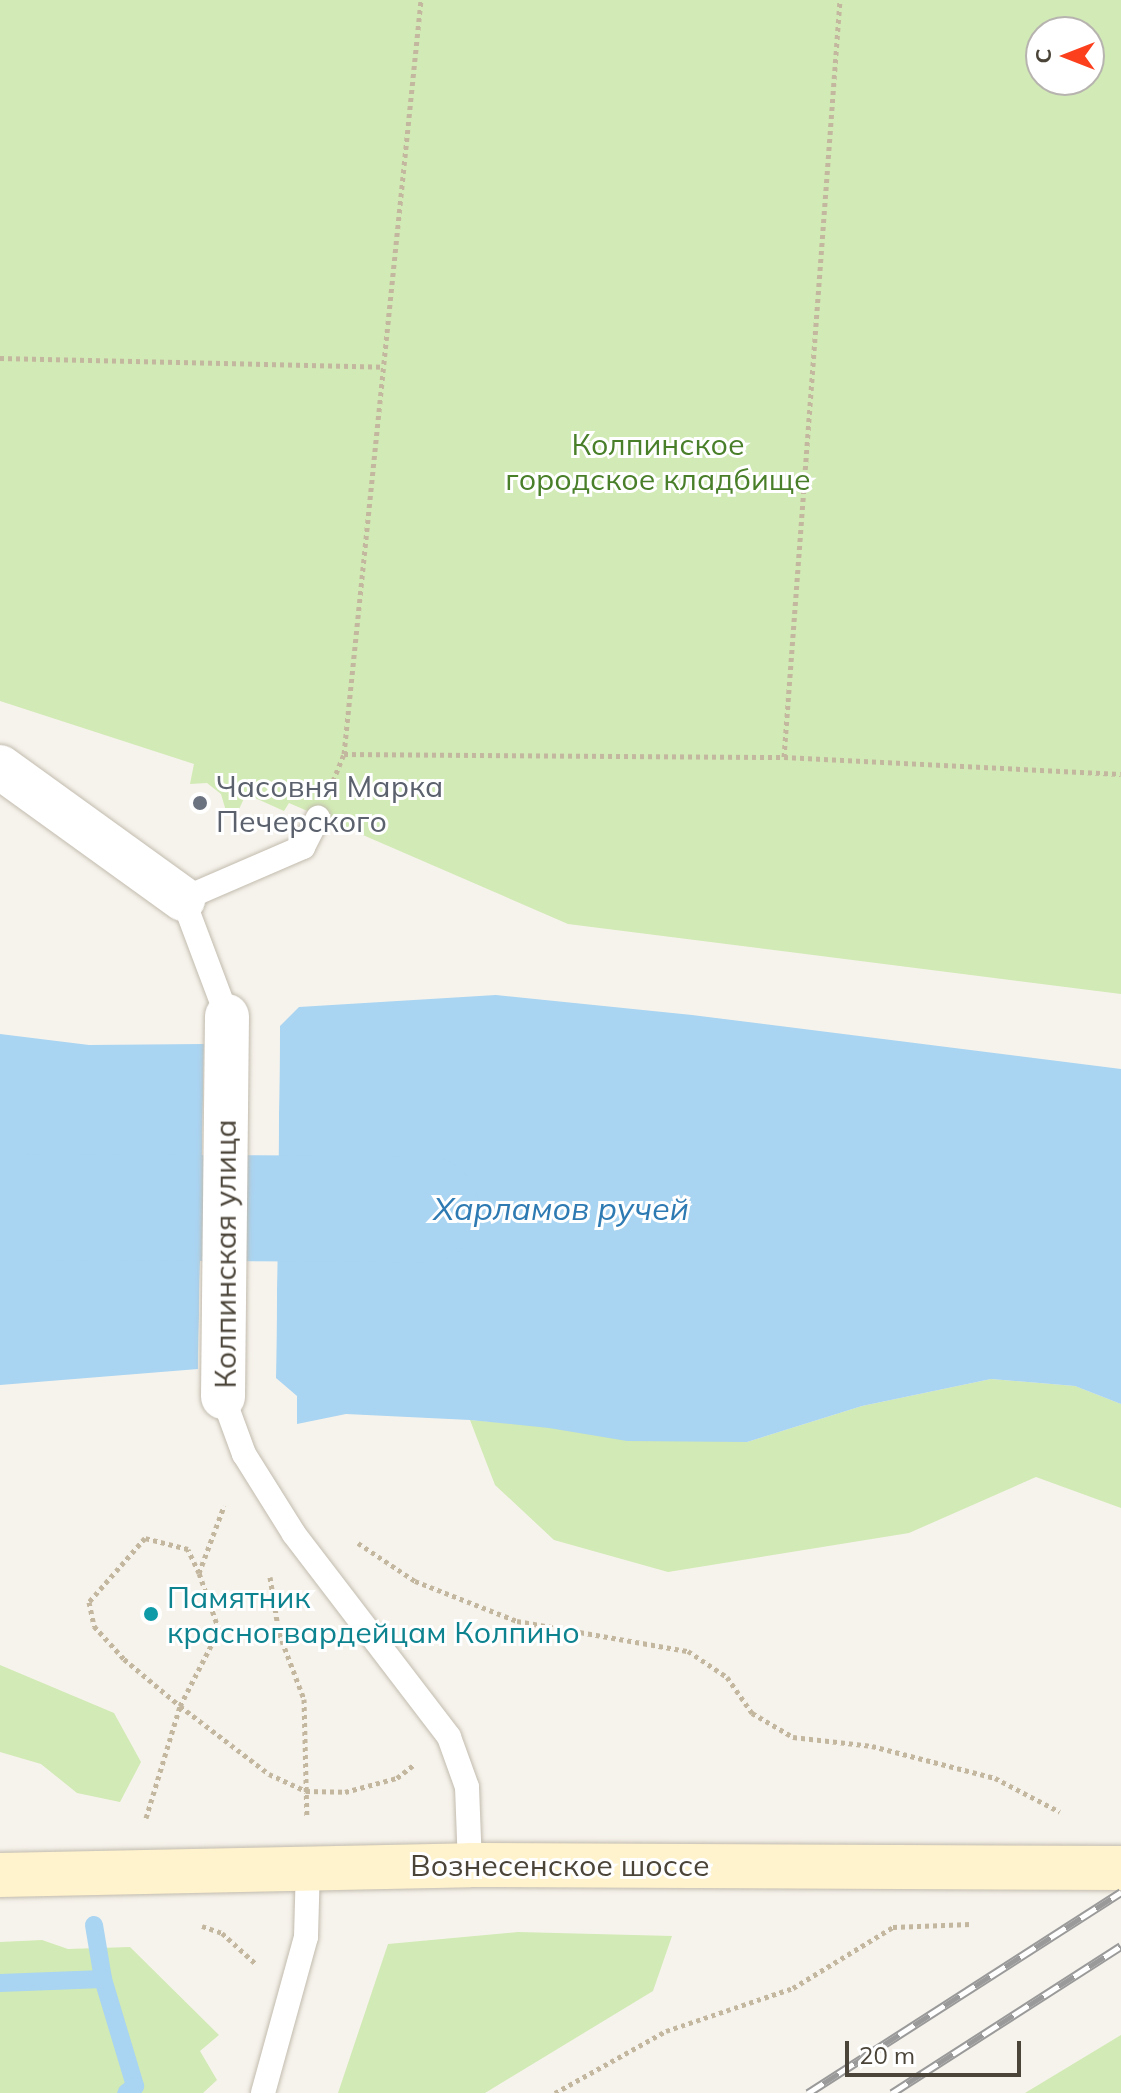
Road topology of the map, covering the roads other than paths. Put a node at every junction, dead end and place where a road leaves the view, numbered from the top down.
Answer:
1 (0, 767) edge
2 (318, 818) road end
3 (183, 899) junction
4 (227, 1016) joint
5 (223, 1397) joint
6 (470, 1865) junction
7 (308, 1867) junction
8 (1109, 1868) edge
9 (0, 1875) edge
10 (263, 2093) edge

1 - 3 street
2 - 3 lane
3 - 4 lane, Колпинская улица
4 - 5 street, Колпинская улица
5 - 6 lane, Колпинская улица
6 - 7 street, Вознесенское шоссе
6 - 8 street, Вознесенское шоссе
7 - 9 street, Вознесенское шоссе
7 - 10 lane

